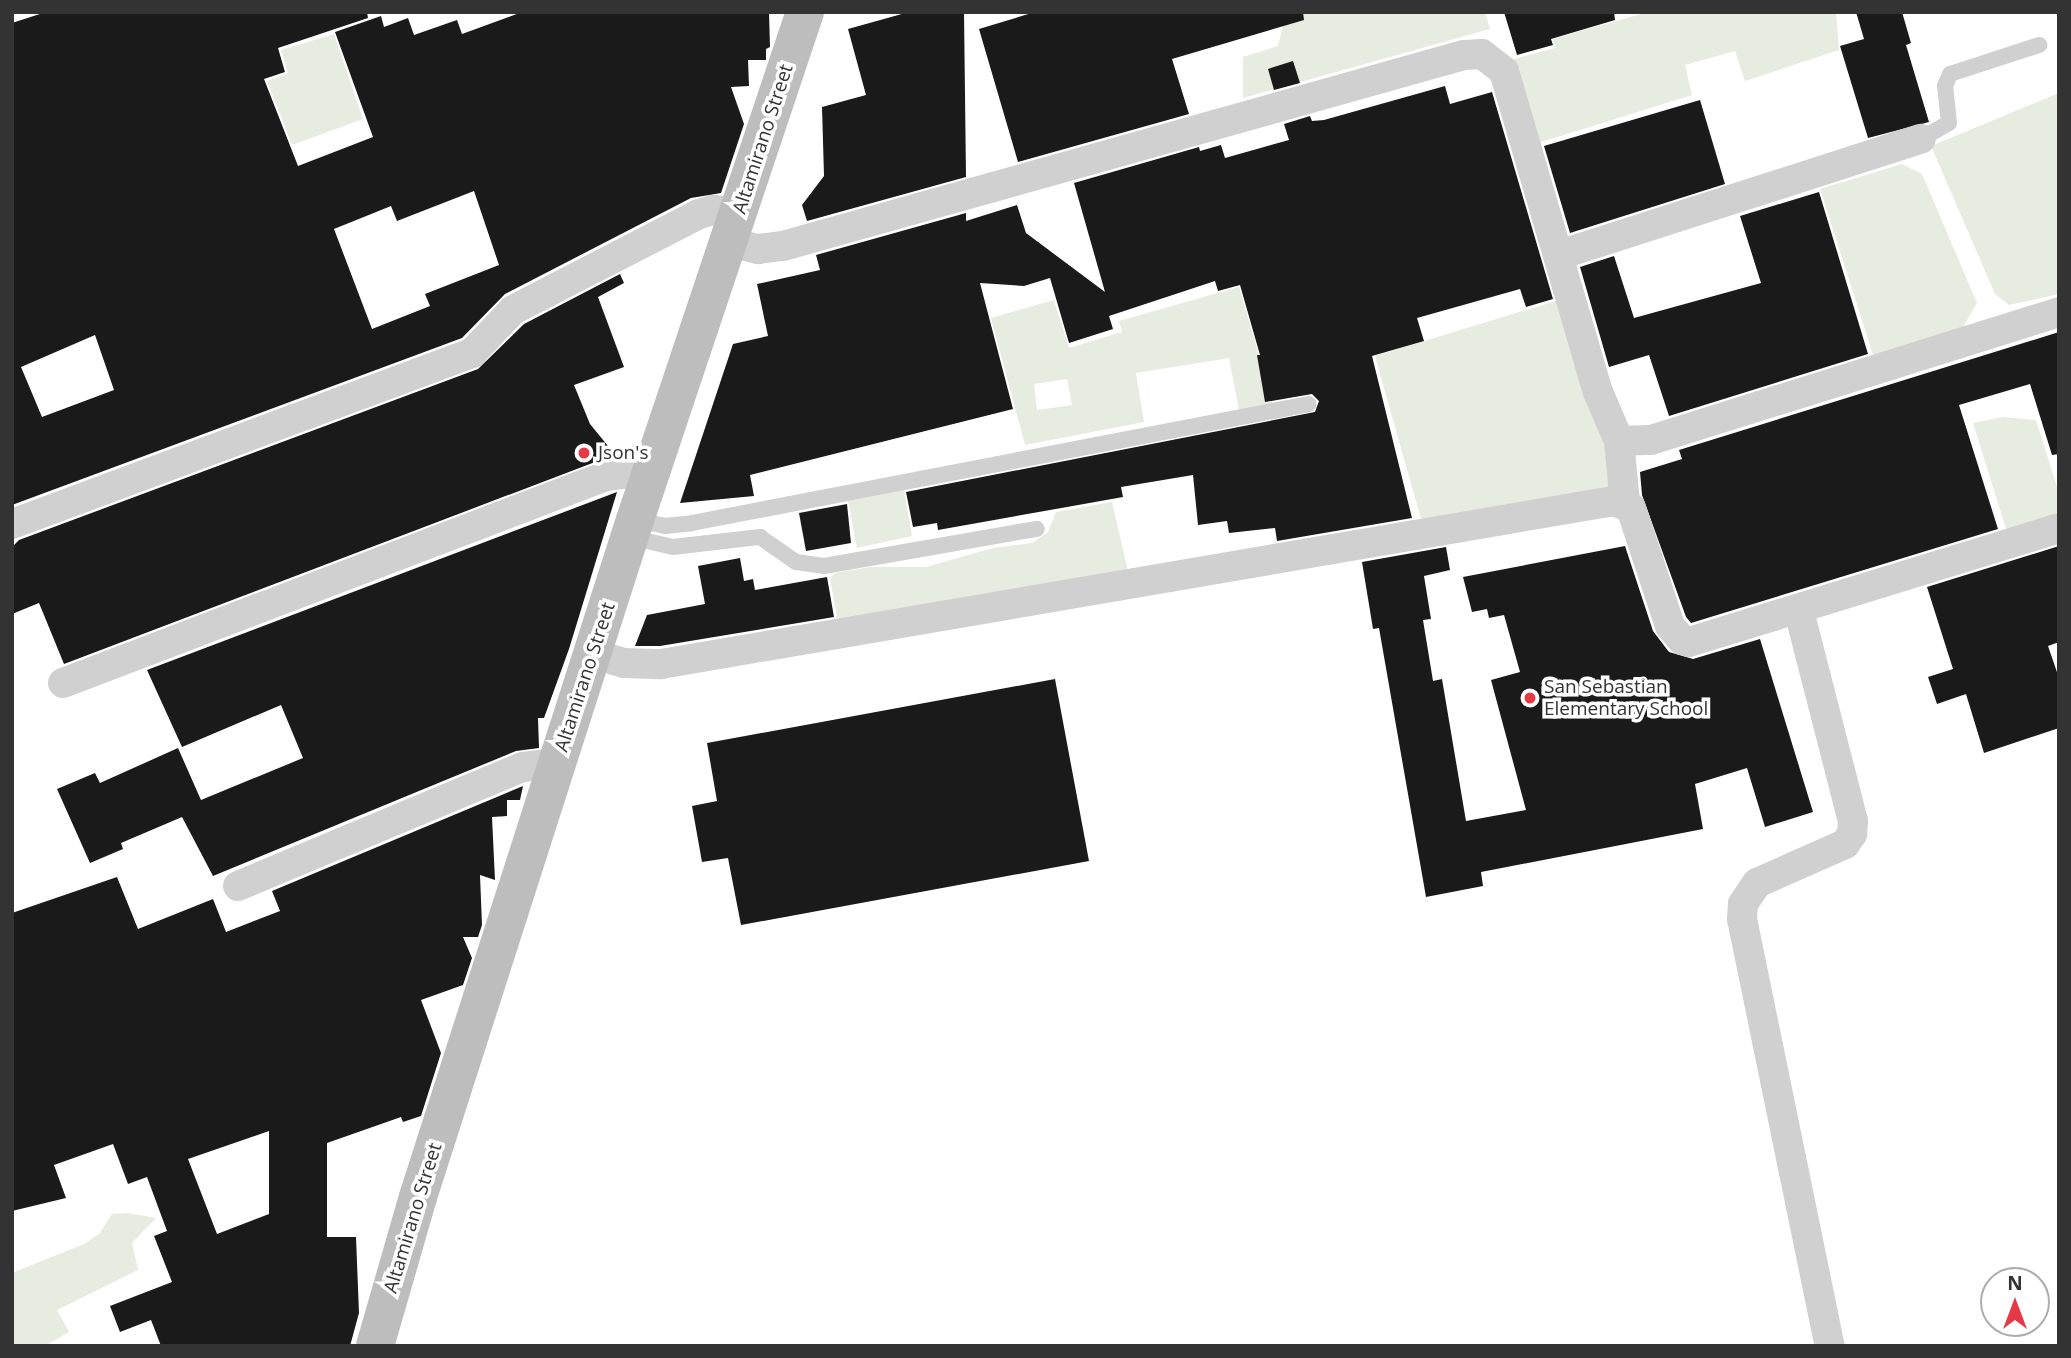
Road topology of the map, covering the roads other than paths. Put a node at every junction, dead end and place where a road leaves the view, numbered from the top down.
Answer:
1 (805, 12) edge
2 (2039, 45) dead end
3 (1921, 138) joint
4 (733, 227) junction
5 (1559, 255) junction
6 (2059, 312) edge
7 (1309, 404) dead end
8 (1619, 441) junction
9 (652, 470) junction
10 (1625, 503) junction
11 (12, 524) edge
12 (2059, 528) edge
13 (632, 529) junction
14 (1037, 529) dead end
15 (1799, 611) junction
16 (593, 654) junction
17 (63, 682) dead end
18 (558, 763) junction
19 (238, 886) dead end
20 (375, 1346) edge
21 (1830, 1346) edge

1 - 4 main road, Altamirano Street
2 - 3 lane
3 - 5 street
4 - 5 street
4 - 9 main road, Altamirano Street
4 - 11 street
5 - 8 street
6 - 8 street
7 - 13 lane
8 - 10 street
9 - 13 main road, Altamirano Street
9 - 17 street
10 - 15 street
10 - 16 street
12 - 15 street
13 - 14 lane
13 - 16 main road, Altamirano Street
15 - 21 street
16 - 18 main road, Altamirano Street
18 - 19 street
18 - 20 main road, Altamirano Street

